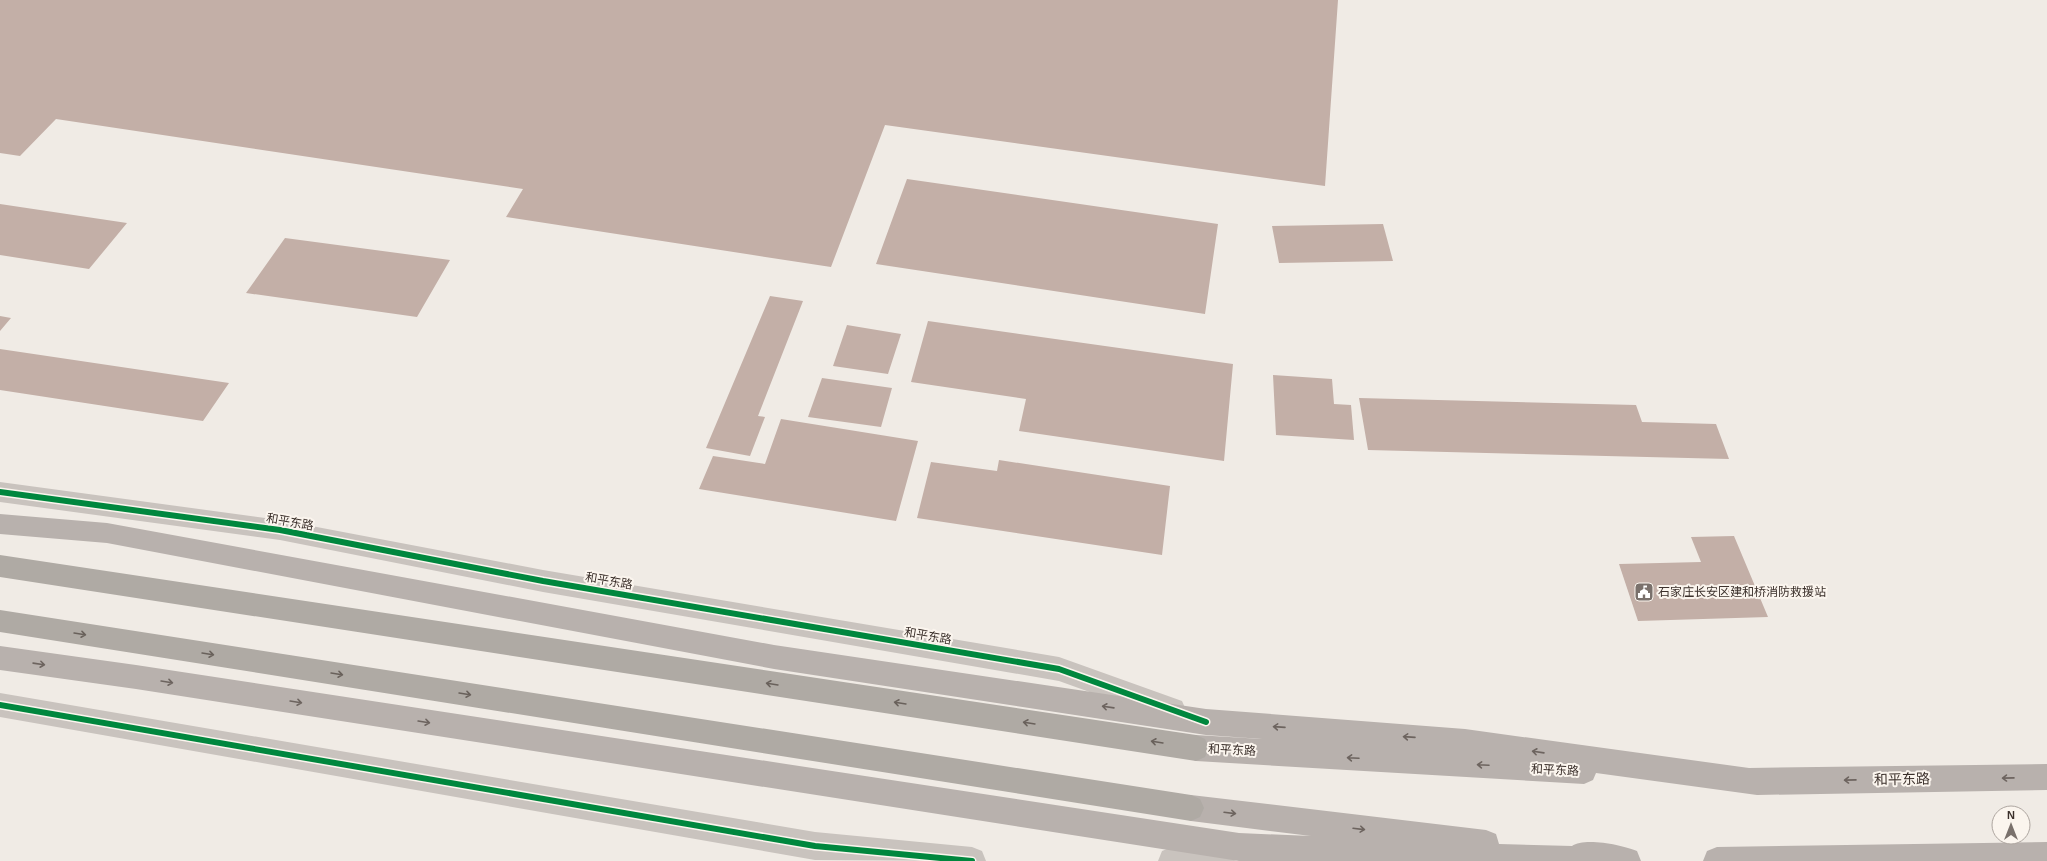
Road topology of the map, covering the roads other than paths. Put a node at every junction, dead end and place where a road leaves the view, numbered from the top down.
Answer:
1 (0, 492) edge
2 (0, 524) edge
3 (0, 566) edge
4 (0, 621) edge
5 (0, 658) edge
6 (0, 706) edge
7 (1206, 722) junction
8 (1196, 748) joint
9 (2047, 777) edge
10 (1757, 782) junction
11 (1191, 808) joint
12 (1239, 847) junction
13 (2047, 856) edge
14 (1784, 860) edge
15 (972, 861) edge
16 (1172, 861) edge
17 (1596, 861) edge
18 (1627, 861) edge
19 (1717, 861) edge

1 - 7 street, 和平东路
7 -> 2 main road, 和平东路
8 -> 3 highway, 和平东路
4 -> 11 highway
5 -> 12 main road
6 - 15 street
10 -> 7 main road, 和平东路
10 -> 8 main road, 和平东路
9 -> 10 main road, 和平东路
11 -> 18 main road
12 - 16 street
12 - 17 main road
13 - 14 main road
14 - 19 main road

